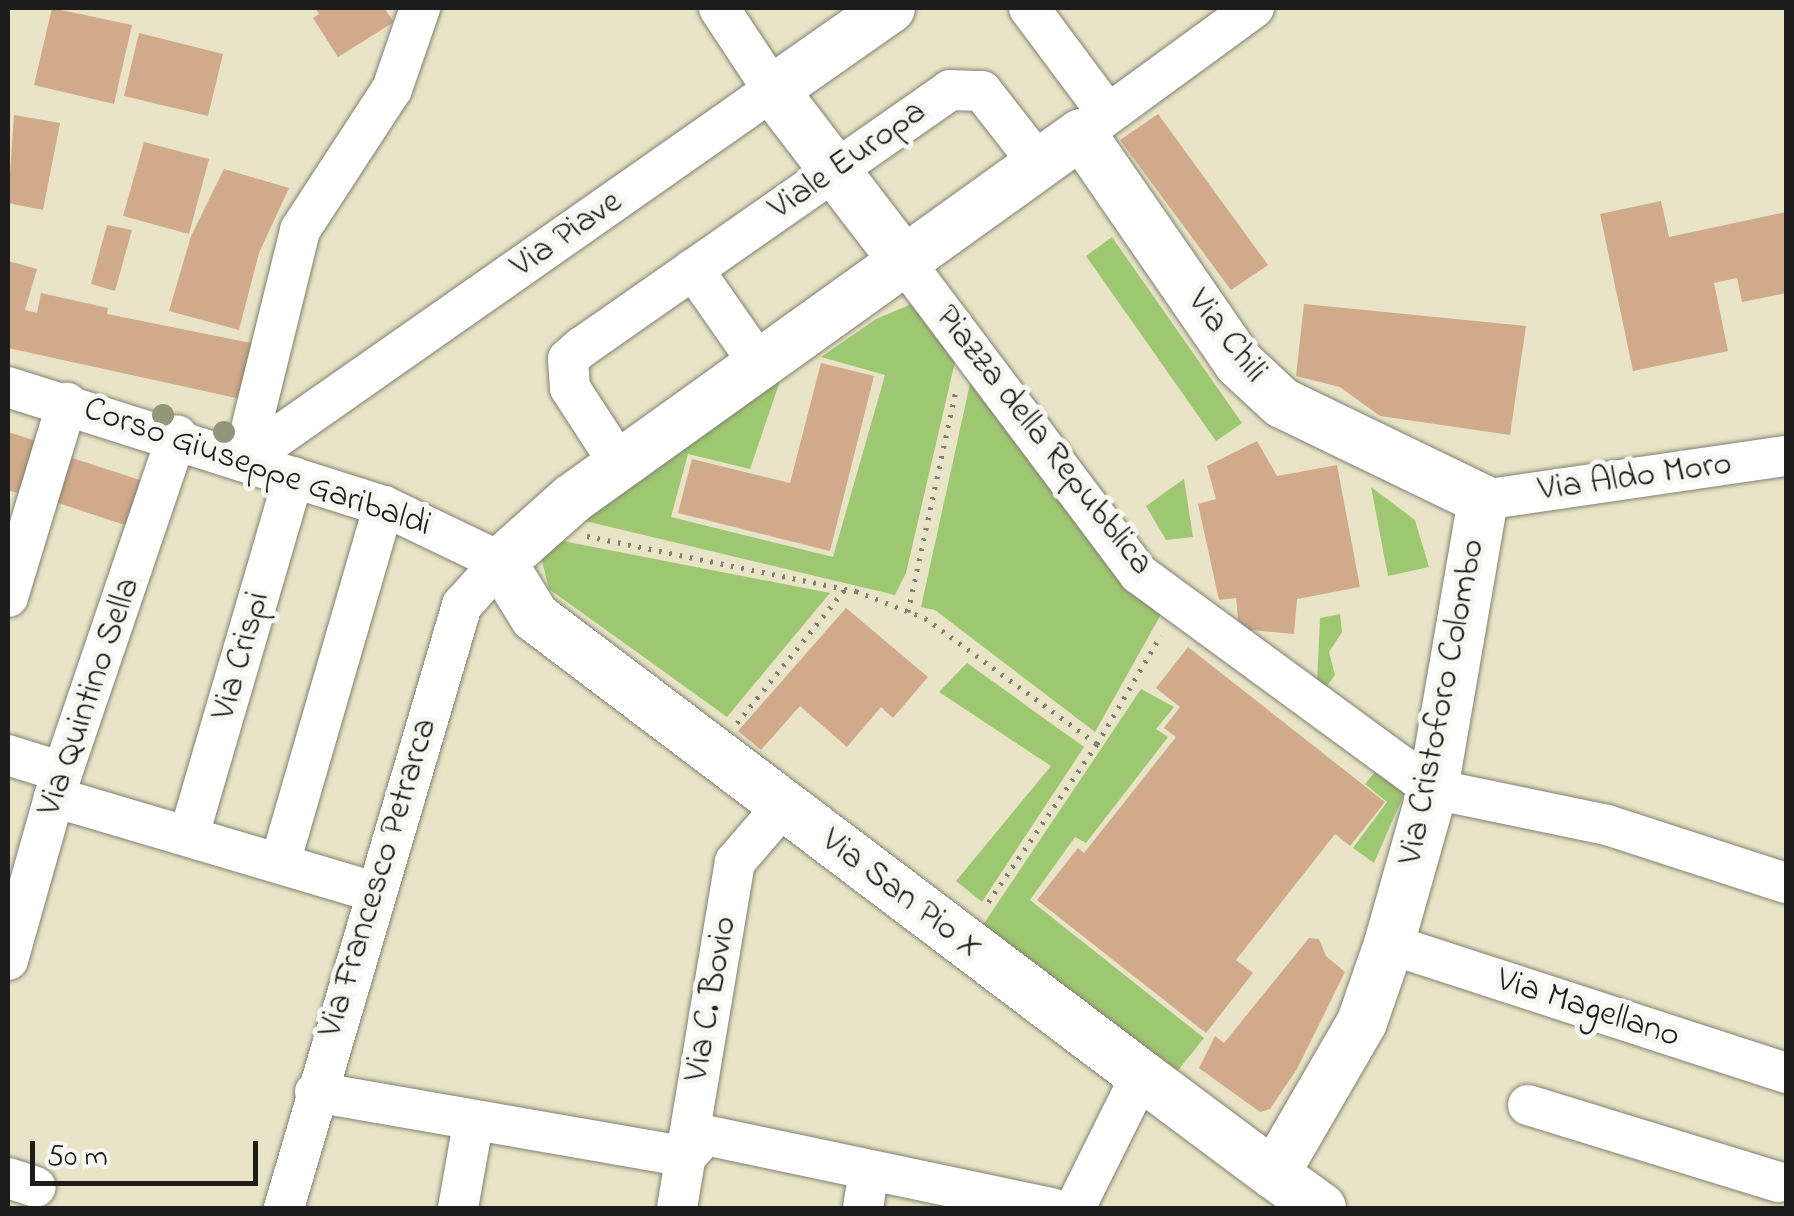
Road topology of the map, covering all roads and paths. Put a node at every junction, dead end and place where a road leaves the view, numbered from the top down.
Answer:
1 (420, 8) edge
2 (719, 8) edge
3 (890, 8) edge
4 (1029, 8) edge
5 (1254, 8) edge
6 (773, 90) junction
7 (1095, 124) junction
8 (1039, 164) junction
9 (834, 171) junction
10 (904, 261) junction
11 (693, 269) junction
12 (966, 343) junction
13 (760, 364) junction
14 (8, 387) edge
15 (68, 403) junction
16 (177, 436) junction
17 (1786, 456) edge
18 (243, 461) junction
19 (620, 465) junction
20 (294, 478) junction
21 (1483, 500) junction
22 (384, 506) junction
23 (540, 528) junction
24 (502, 562) junction
25 (845, 589) junction
26 (8, 596) edge
27 (1180, 603) junction
28 (908, 612) junction
29 (1097, 744) junction
30 (712, 752) junction
31 (8, 755) edge
32 (58, 784) junction
33 (1433, 789) junction
34 (784, 806) junction
35 (190, 835) junction
36 (280, 863) junction
37 (1786, 883) edge
38 (375, 892) junction
39 (960, 939) junction
40 (1389, 944) junction
41 (8, 960) edge
42 (1786, 1073) edge
43 (1141, 1076) junction
44 (315, 1092) junction
45 (1528, 1105) dead end
46 (473, 1124) junction
47 (686, 1157) junction
48 (1274, 1174) junction
49 (1778, 1181) edge
50 (866, 1189) edge
51 (284, 1208) edge
52 (458, 1208) edge
53 (677, 1208) edge
54 (1052, 1208) edge
55 (1074, 1208) edge
56 (1321, 1208) edge

1 - 18 street
2 - 6 street
3 - 6 main road, Via Piave
4 - 7 street
5 - 7 street
6 - 9 main road
6 - 18 street, Via Piave
7 - 8 main road
7 - 21 main road, Via Chili
8 - 9 street, Viale Europa
8 - 10 main road
9 - 10 main road
9 - 11 street, Viale Europa
10 - 12 street, Piazza della Repubblica
10 - 13 main road
11 - 13 street
11 - 19 street, Viale Europa
12 - 27 street, Piazza della Repubblica
12 - 28 path
13 - 19 main road
14 - 15 street, Corso Giuseppe Garibaldi
15 - 16 street, Corso Giuseppe Garibaldi
15 - 26 street
16 - 18 street, Corso Giuseppe Garibaldi
16 - 32 street, Via Quintino Sella
17 - 21 street, Via Aldo Moro
18 - 20 street, Corso Giuseppe Garibaldi
19 - 23 main road
20 - 22 street, Corso Giuseppe Garibaldi
20 - 35 street, Via Crispi
21 - 33 main road, Via Cristoforo Colombo
22 - 24 street, Corso Giuseppe Garibaldi
22 - 36 street
23 - 24 main road
23 - 25 path
24 - 30 main road, Via San Pio X
24 - 38 street, Via Francesco Petrarca
25 - 28 path
25 - 30 path
27 - 29 path
27 - 33 street, Piazza della Repubblica
28 - 29 path
29 - 39 path
30 - 34 main road, Via San Pio X
31 - 32 street
32 - 35 street
32 - 41 street, Via Quintino Sella
33 - 37 street
33 - 40 main road, Via Cristoforo Colombo
34 - 39 main road, Via San Pio X
34 - 47 street, Via C. Bovio
35 - 36 street
36 - 38 street
38 - 44 street, Via Francesco Petrarca
39 - 43 main road, Via San Pio X
40 - 42 street, Via Magellano
40 - 48 main road, Via Cristoforo Colombo
43 - 48 main road, Via San Pio X
43 - 55 street
44 - 46 street
44 - 51 street, Via Francesco Petrarca
45 - 49 street
46 - 47 street
46 - 52 street
47 - 50 street
47 - 53 street, Via C. Bovio
48 - 56 main road, Via San Pio X
50 - 54 street

